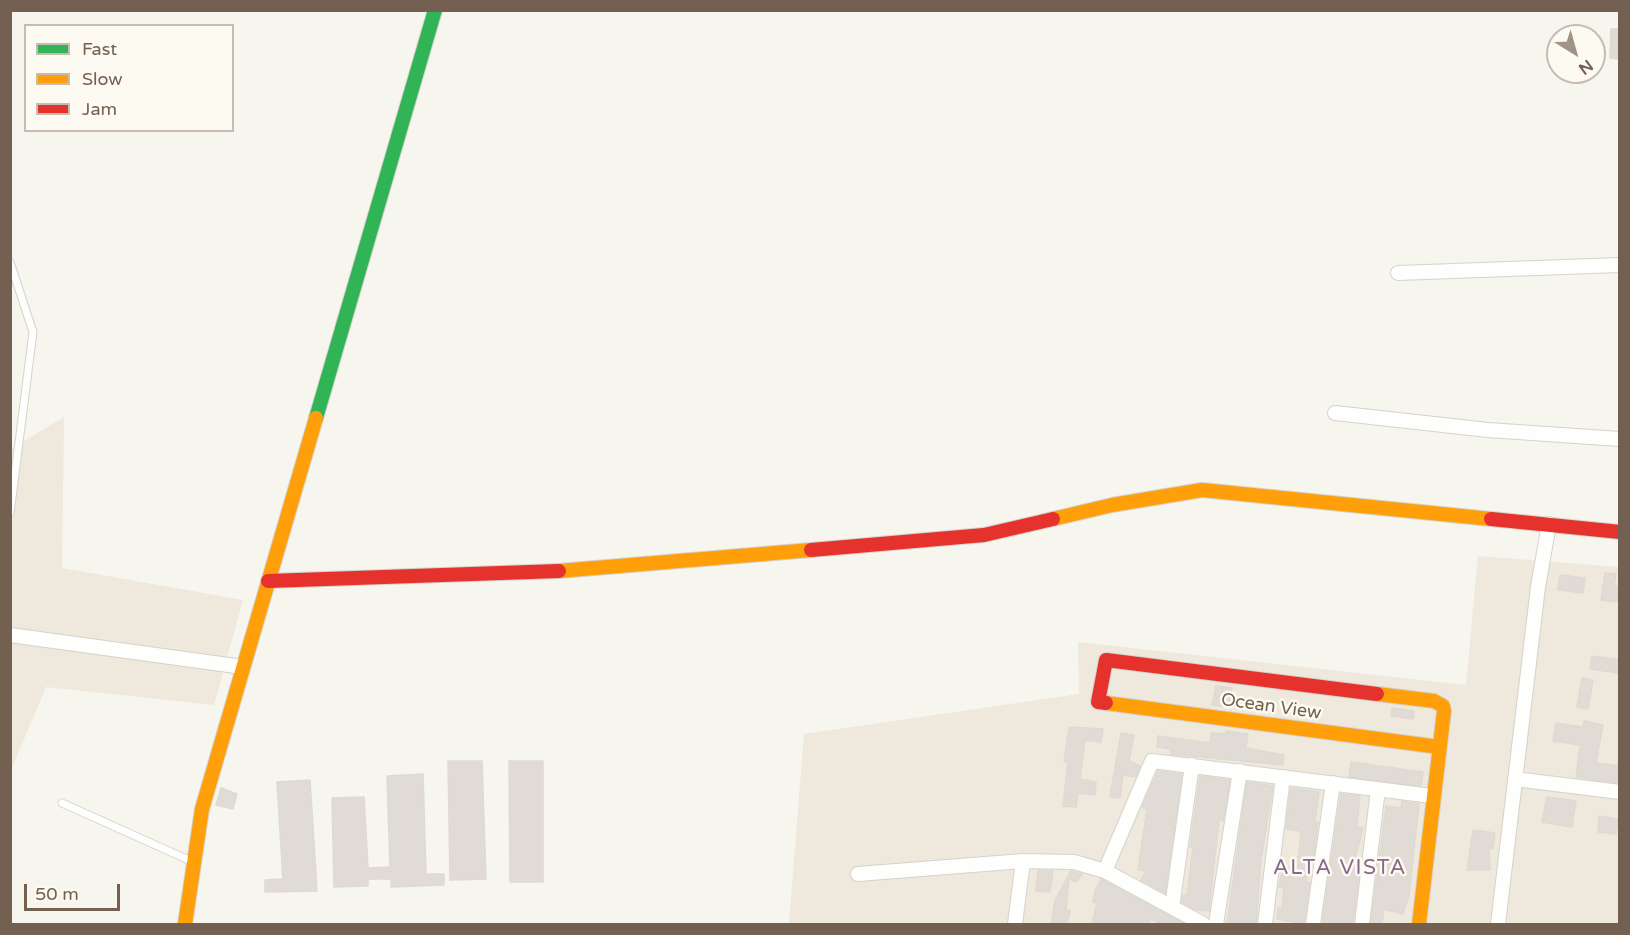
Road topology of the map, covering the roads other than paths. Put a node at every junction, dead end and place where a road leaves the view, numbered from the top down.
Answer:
1 (435, 10) edge
2 (10, 262) edge
3 (1620, 265) edge
4 (1398, 273) dead end
5 (1335, 413) dead end
6 (1620, 439) edge
7 (10, 513) edge
8 (1549, 524) junction
9 (1620, 532) edge
10 (268, 581) junction
11 (10, 635) edge
12 (243, 667) junction
13 (1439, 747) junction
14 (1192, 765) junction
15 (1239, 771) junction
16 (1283, 777) junction
17 (1515, 779) junction
18 (1333, 783) junction
19 (1378, 789) junction
20 (1620, 792) edge
21 (1432, 796) junction
22 (62, 803) dead end
23 (1023, 861) junction
24 (194, 862) junction
25 (1105, 871) junction
26 (858, 874) dead end
27 (1172, 907) junction
28 (184, 924) edge
29 (1015, 924) edge
30 (1203, 924) edge
31 (1216, 924) edge
32 (1265, 924) edge
33 (1313, 924) edge
34 (1362, 924) edge
35 (1419, 924) edge
36 (1498, 924) edge

1 - 10 street
2 - 7 lane
3 - 4 street
5 - 6 street
8 - 9 street
8 - 10 street
8 - 17 street
10 - 12 street
11 - 12 street
12 - 24 street
13 - 13 street, Ocean View
13 - 21 street
14 - 15 street
14 - 25 street
14 - 27 street
15 - 16 street
15 - 31 street
16 - 18 street
16 - 32 street
17 - 20 street
17 - 36 street
18 - 19 street
18 - 33 street
19 - 21 street
19 - 34 street
21 - 35 street
22 - 24 lane
23 - 25 street
23 - 26 street
23 - 29 street
24 - 28 street
25 - 27 street
27 - 30 street

